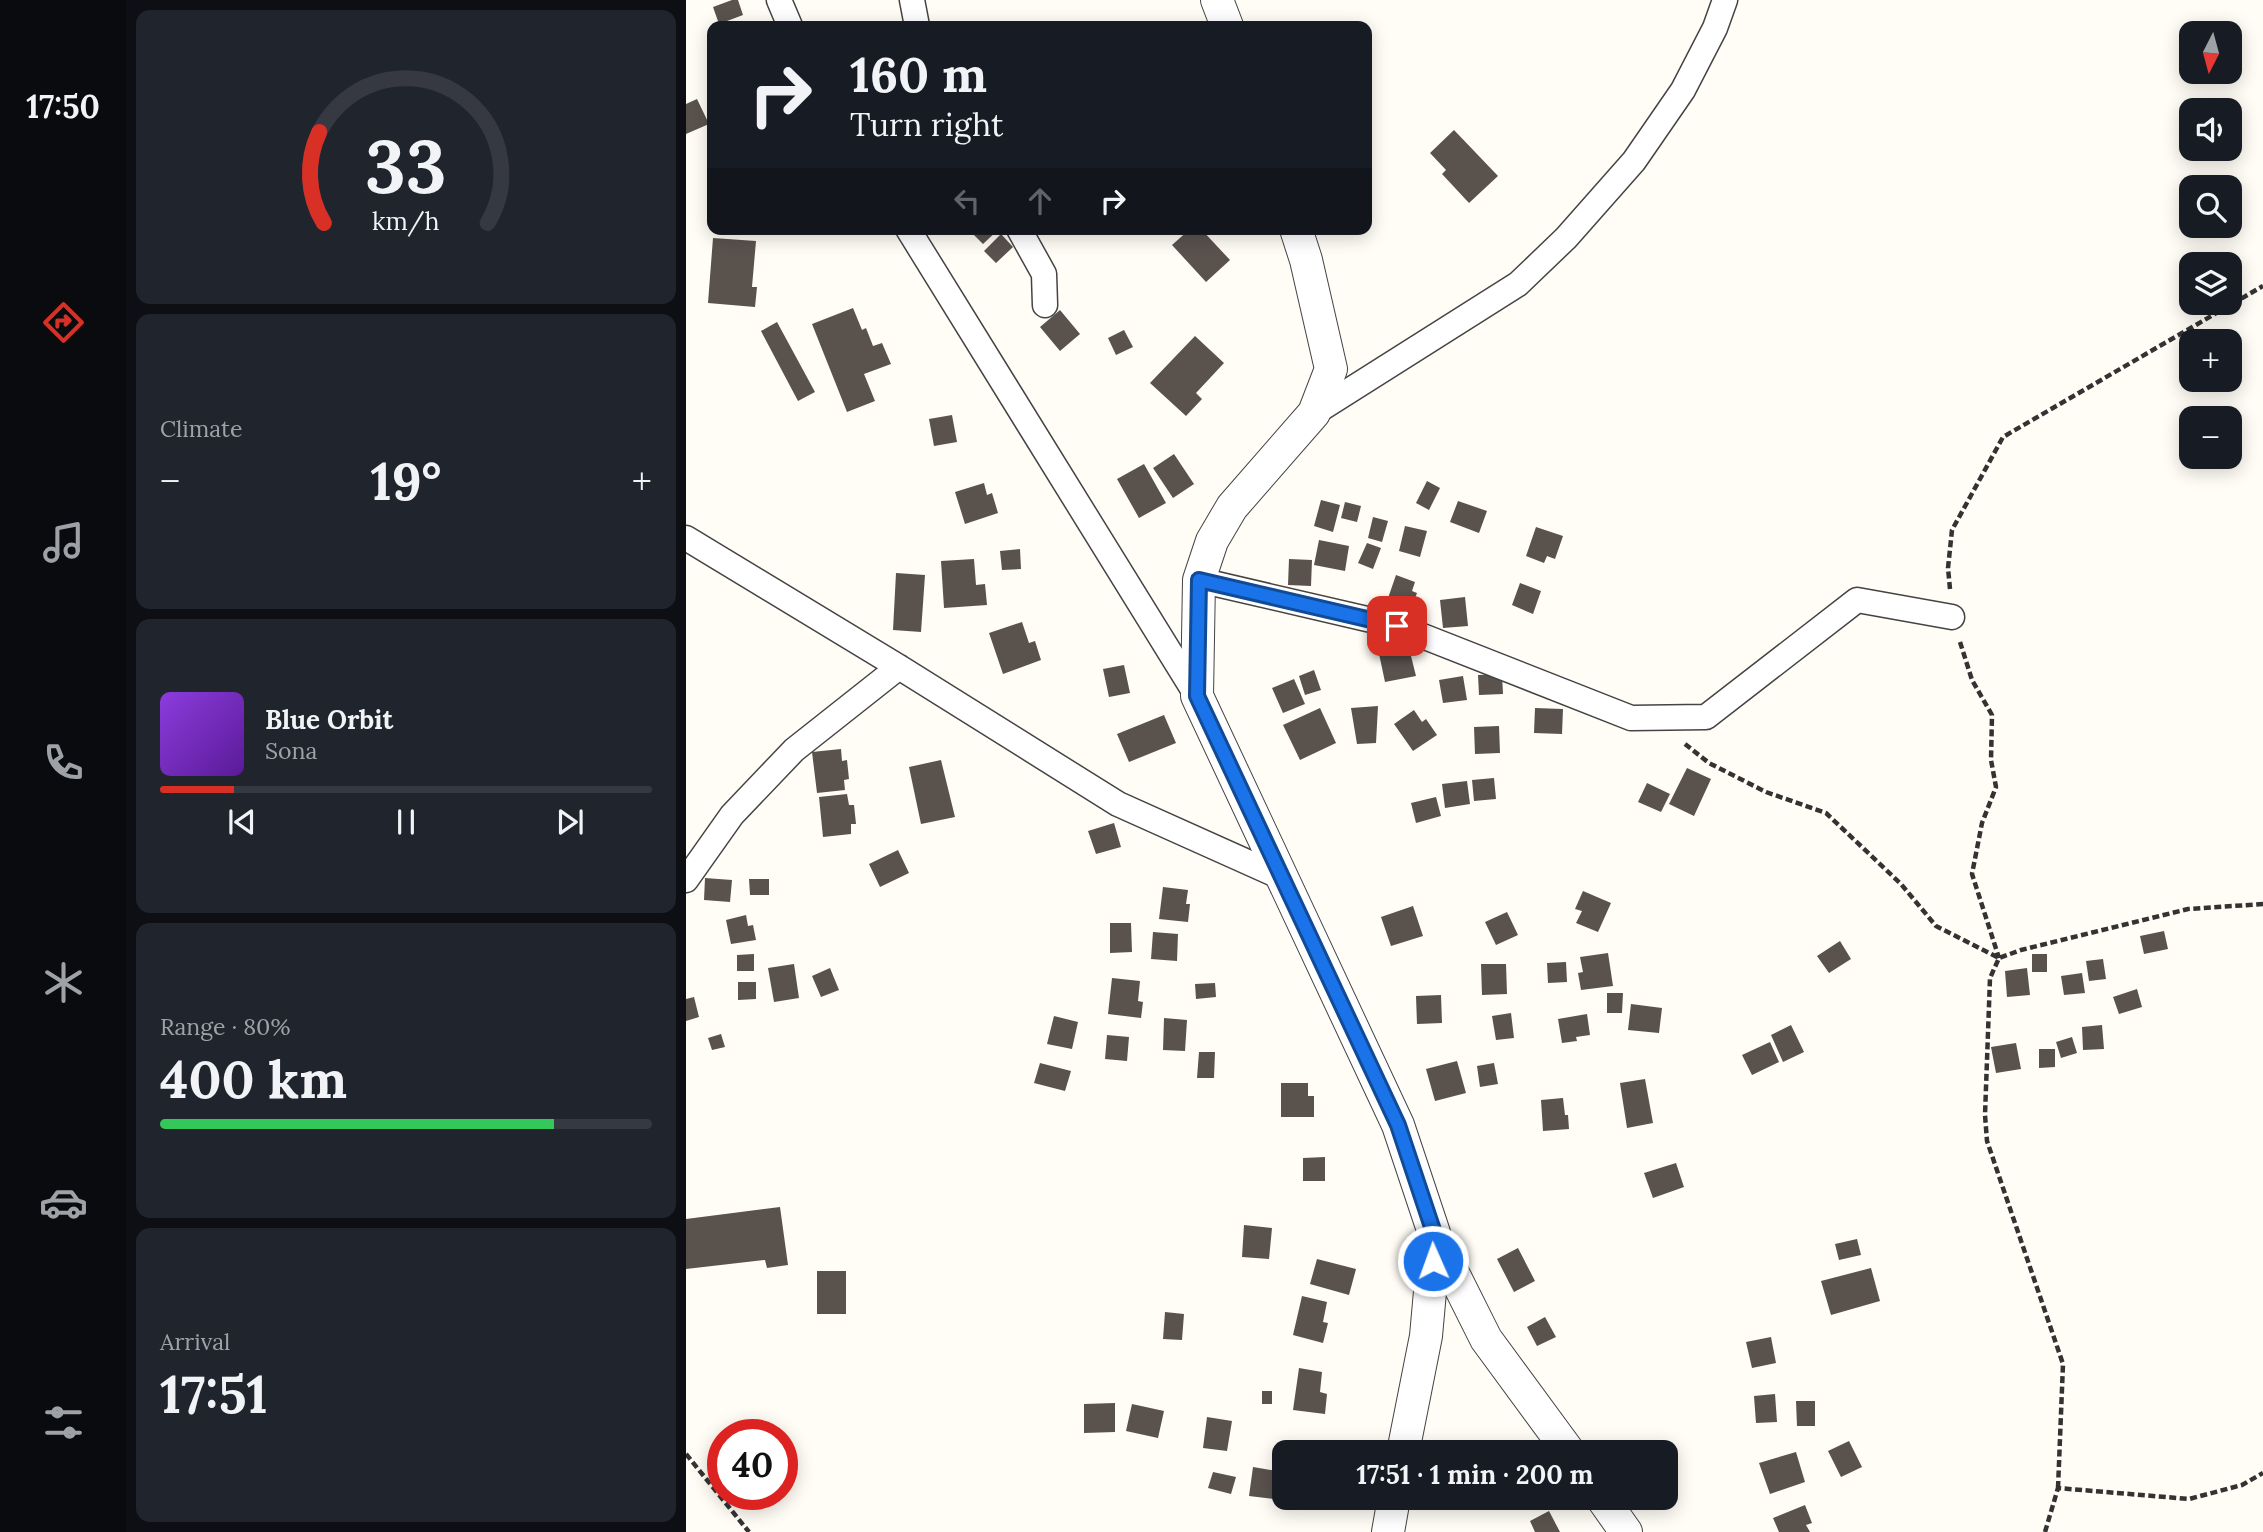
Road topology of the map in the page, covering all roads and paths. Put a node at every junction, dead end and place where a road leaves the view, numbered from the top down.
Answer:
1 (779, 0) edge
2 (912, 0) edge
3 (1217, 0) edge
4 (1725, 0) edge
5 (788, 21) edge
6 (916, 21) edge
7 (1225, 21) edge
8 (912, 235) edge
9 (1022, 235) edge
10 (1298, 235) edge
11 (2263, 286) edge
12 (1045, 305) dead end
13 (1314, 413) junction
14 (686, 538) edge
15 (1199, 580) junction
16 (1952, 617) junction
17 (899, 667) junction
18 (1197, 696) junction
19 (1683, 742) dead end
20 (1283, 878) junction
21 (686, 880) edge
22 (2263, 904) edge
23 (1999, 958) junction
24 (1435, 1236) junction
25 (1405, 1440) edge
26 (1560, 1440) edge
27 (686, 1454) edge
28 (2263, 1473) edge
29 (2058, 1488) junction
30 (1392, 1510) edge
31 (1610, 1510) edge
32 (749, 1532) edge
33 (1388, 1532) edge
34 (1626, 1532) edge
35 (2045, 1532) edge

1 - 5 street
2 - 6 street
3 - 7 street
4 - 13 street
8 - 18 street
9 - 12 street
10 - 13 street
11 - 16 path
13 - 15 street
14 - 17 street
15 - 16 street
15 - 18 street
16 - 23 path
17 - 20 street
17 - 21 street
18 - 20 street
19 - 23 path
20 - 24 street
22 - 23 path
23 - 29 path
24 - 25 street
24 - 26 street
27 - 32 path
28 - 29 path
29 - 35 path
30 - 33 street
31 - 34 street

